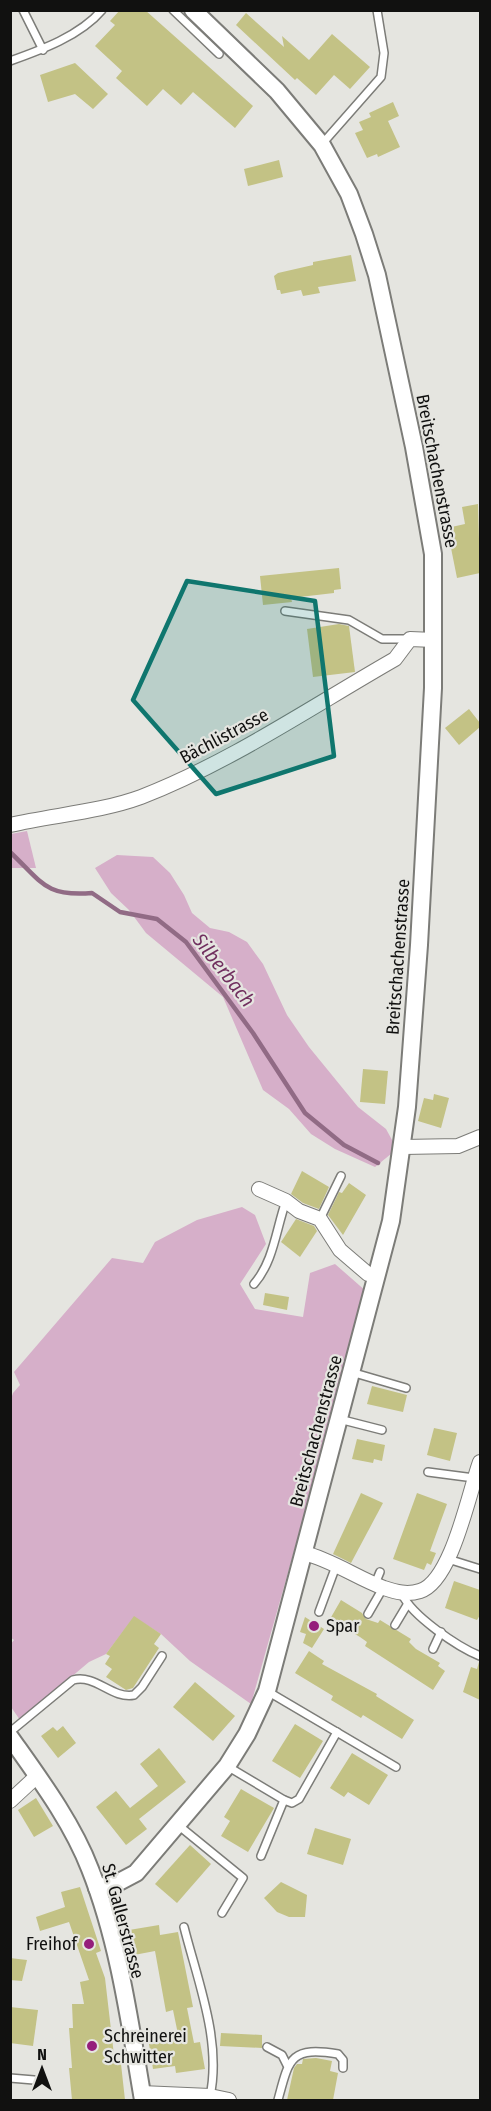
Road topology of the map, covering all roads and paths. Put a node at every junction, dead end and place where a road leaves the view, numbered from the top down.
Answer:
1 (23, 10) edge
2 (102, 10) edge
3 (173, 10) edge
4 (193, 10) edge
5 (378, 10) edge
6 (43, 50) junction
7 (219, 54) dead end
8 (10, 61) edge
9 (322, 145) junction
10 (285, 611) dead end
11 (410, 639) junction
12 (434, 640) junction
13 (10, 825) edge
14 (480, 1137) edge
15 (403, 1147) junction
16 (341, 1176) dead end
17 (260, 1189) dead end
18 (286, 1201) junction
19 (320, 1219) junction
20 (377, 1276) junction
21 (254, 1284) dead end
22 (351, 1372) junction
23 (406, 1388) dead end
24 (339, 1419) junction
25 (382, 1430) dead end
26 (478, 1459) edge
27 (428, 1472) dead end
28 (475, 1485) edge
29 (304, 1553) junction
30 (448, 1558) junction
31 (336, 1566) junction
32 (480, 1569) edge
33 (379, 1581) junction
34 (404, 1599) junction
35 (319, 1612) dead end
36 (368, 1614) dead end
37 (395, 1624) dead end
38 (441, 1632) junction
39 (434, 1649) dead end
40 (162, 1656) dead end
41 (480, 1656) edge
42 (267, 1691) junction
43 (10, 1732) edge
44 (338, 1732) junction
45 (10, 1737) edge
46 (227, 1766) junction
47 (396, 1767) dead end
48 (37, 1776) junction
49 (284, 1800) junction
50 (10, 1801) edge
51 (178, 1825) junction
52 (261, 1856) dead end
53 (97, 1888) junction
54 (222, 1913) dead end
55 (184, 1927) dead end
56 (267, 2047) dead end
57 (287, 2065) junction
58 (344, 2068) dead end
59 (10, 2078) edge
60 (34, 2080) dead end
61 (210, 2096) junction
62 (142, 2097) edge
63 (229, 2100) edge
64 (278, 2100) edge

1 - 6 lane
2 - 6 lane
3 - 7 lane
4 - 9 street, Breitschachenstrasse
5 - 9 lane
6 - 8 lane
9 - 12 street, Breitschachenstrasse
10 - 11 lane
11 - 12 street
11 - 13 street, Bächlistrasse
12 - 15 street, Breitschachenstrasse
14 - 15 street
15 - 20 street, Breitschachenstrasse
16 - 19 lane
17 - 18 street
18 - 19 street
18 - 21 lane
19 - 20 street
20 - 22 street, Breitschachenstrasse
22 - 23 lane
22 - 24 street, Breitschachenstrasse
24 - 25 lane
24 - 29 street, Breitschachenstrasse
26 - 28 street
27 - 28 lane
28 - 30 street
29 - 31 street
29 - 42 street, Breitschachenstrasse
30 - 32 lane
30 - 34 street
31 - 33 street
31 - 35 lane
33 - 34 street
33 - 36 lane
34 - 37 lane
34 - 38 lane
38 - 39 lane
38 - 41 lane
40 - 43 lane
42 - 44 lane
42 - 46 street, Breitschachenstrasse
44 - 47 lane
44 - 49 lane
45 - 48 street, St. Gallerstrasse
46 - 49 lane
46 - 51 street, Breitschachenstrasse
48 - 50 street
48 - 53 street, St. Gallerstrasse
49 - 52 lane
51 - 53 street, Breitschachenstrasse
51 - 54 lane
53 - 62 street, St. Gallerstrasse
55 - 61 lane
56 - 57 lane
57 - 58 lane
57 - 64 lane
59 - 60 lane
61 - 62 street
61 - 63 street

